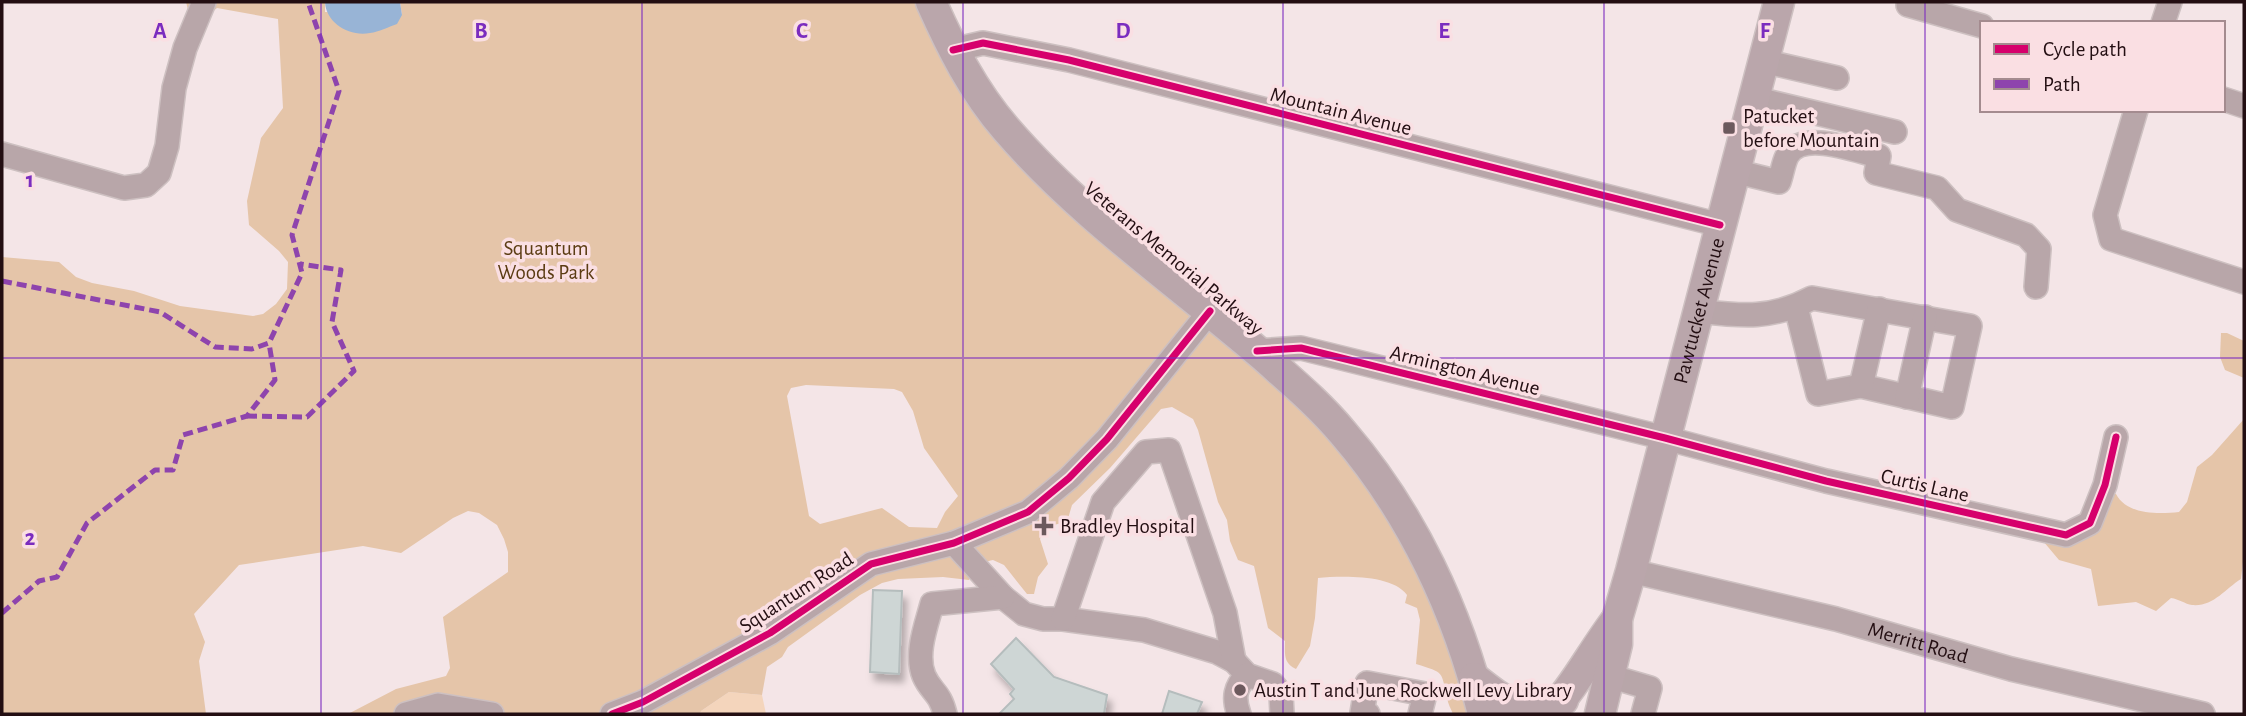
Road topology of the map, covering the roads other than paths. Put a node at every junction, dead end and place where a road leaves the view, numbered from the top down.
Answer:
1 (204, 2) edge
2 (931, 2) edge
3 (1779, 2) edge
4 (1909, 2) edge
5 (2170, 2) edge
6 (2164, 21) edge
7 (1980, 25) edge
8 (953, 50) junction
9 (1763, 61) junction
10 (1838, 78) dead end
11 (1753, 98) junction
12 (2225, 100) edge
13 (2244, 106) edge
14 (2135, 112) edge
15 (1895, 132) dead end
16 (2, 153) edge
17 (1734, 172) junction
18 (1720, 225) junction
19 (2244, 282) edge
20 (2036, 287) dead end
21 (1796, 307) junction
22 (1879, 309) junction
23 (1210, 311) junction
24 (1697, 311) junction
25 (1925, 317) junction
26 (1256, 351) junction
27 (1861, 386) junction
28 (1907, 397) junction
29 (2116, 437) dead end
30 (1665, 438) junction
31 (954, 543) junction
32 (1631, 572) junction
33 (1003, 597) junction
34 (1063, 619) junction
35 (1617, 631) junction
36 (1240, 668) junction
37 (1609, 676) junction
38 (1474, 678) junction
39 (1562, 709) edge
40 (406, 714) edge
41 (492, 714) edge
42 (612, 714) edge
43 (945, 714) edge
44 (1239, 714) edge
45 (1282, 714) edge
46 (1368, 714) edge
47 (1420, 714) edge
48 (1483, 714) edge
49 (1600, 714) edge
50 (1643, 714) edge
51 (2203, 714) edge

1 - 16 street
2 - 8 main road, Veterans Memorial Parkway
3 - 9 main road, Pawtucket Avenue
4 - 7 street
5 - 6 street
8 - 18 street, Mountain Avenue
8 - 23 main road, Veterans Memorial Parkway
9 - 10 street
9 - 11 main road, Pawtucket Avenue
11 - 15 street
11 - 17 main road, Pawtucket Avenue
12 - 13 street
14 - 19 street
17 - 18 main road, Pawtucket Avenue
17 - 20 street
18 - 24 main road, Pawtucket Avenue
21 - 22 street
21 - 24 street
21 - 27 street
22 - 25 street
22 - 27 street
23 - 26 main road, Veterans Memorial Parkway
23 - 31 street, Squantum Road
24 - 30 main road, Pawtucket Avenue
25 - 28 street
25 - 28 street
26 - 30 street, Armington Avenue
26 - 38 main road, Veterans Memorial Parkway
27 - 28 street
29 - 30 street, Curtis Lane
30 - 32 main road, Pawtucket Avenue
31 - 33 street
31 - 42 street, Squantum Road
32 - 35 main road, Pawtucket Avenue
32 - 51 street, Merritt Road
33 - 34 street
33 - 43 street
34 - 36 street
34 - 36 street
35 - 37 main road, Pawtucket Avenue
35 - 39 main road, Pawtucket Avenue
36 - 44 street
36 - 45 street
37 - 49 main road, Pawtucket Avenue
37 - 50 street
38 - 39 main road
38 - 48 main road, Veterans Memorial Parkway
40 - 41 street
46 - 47 street

